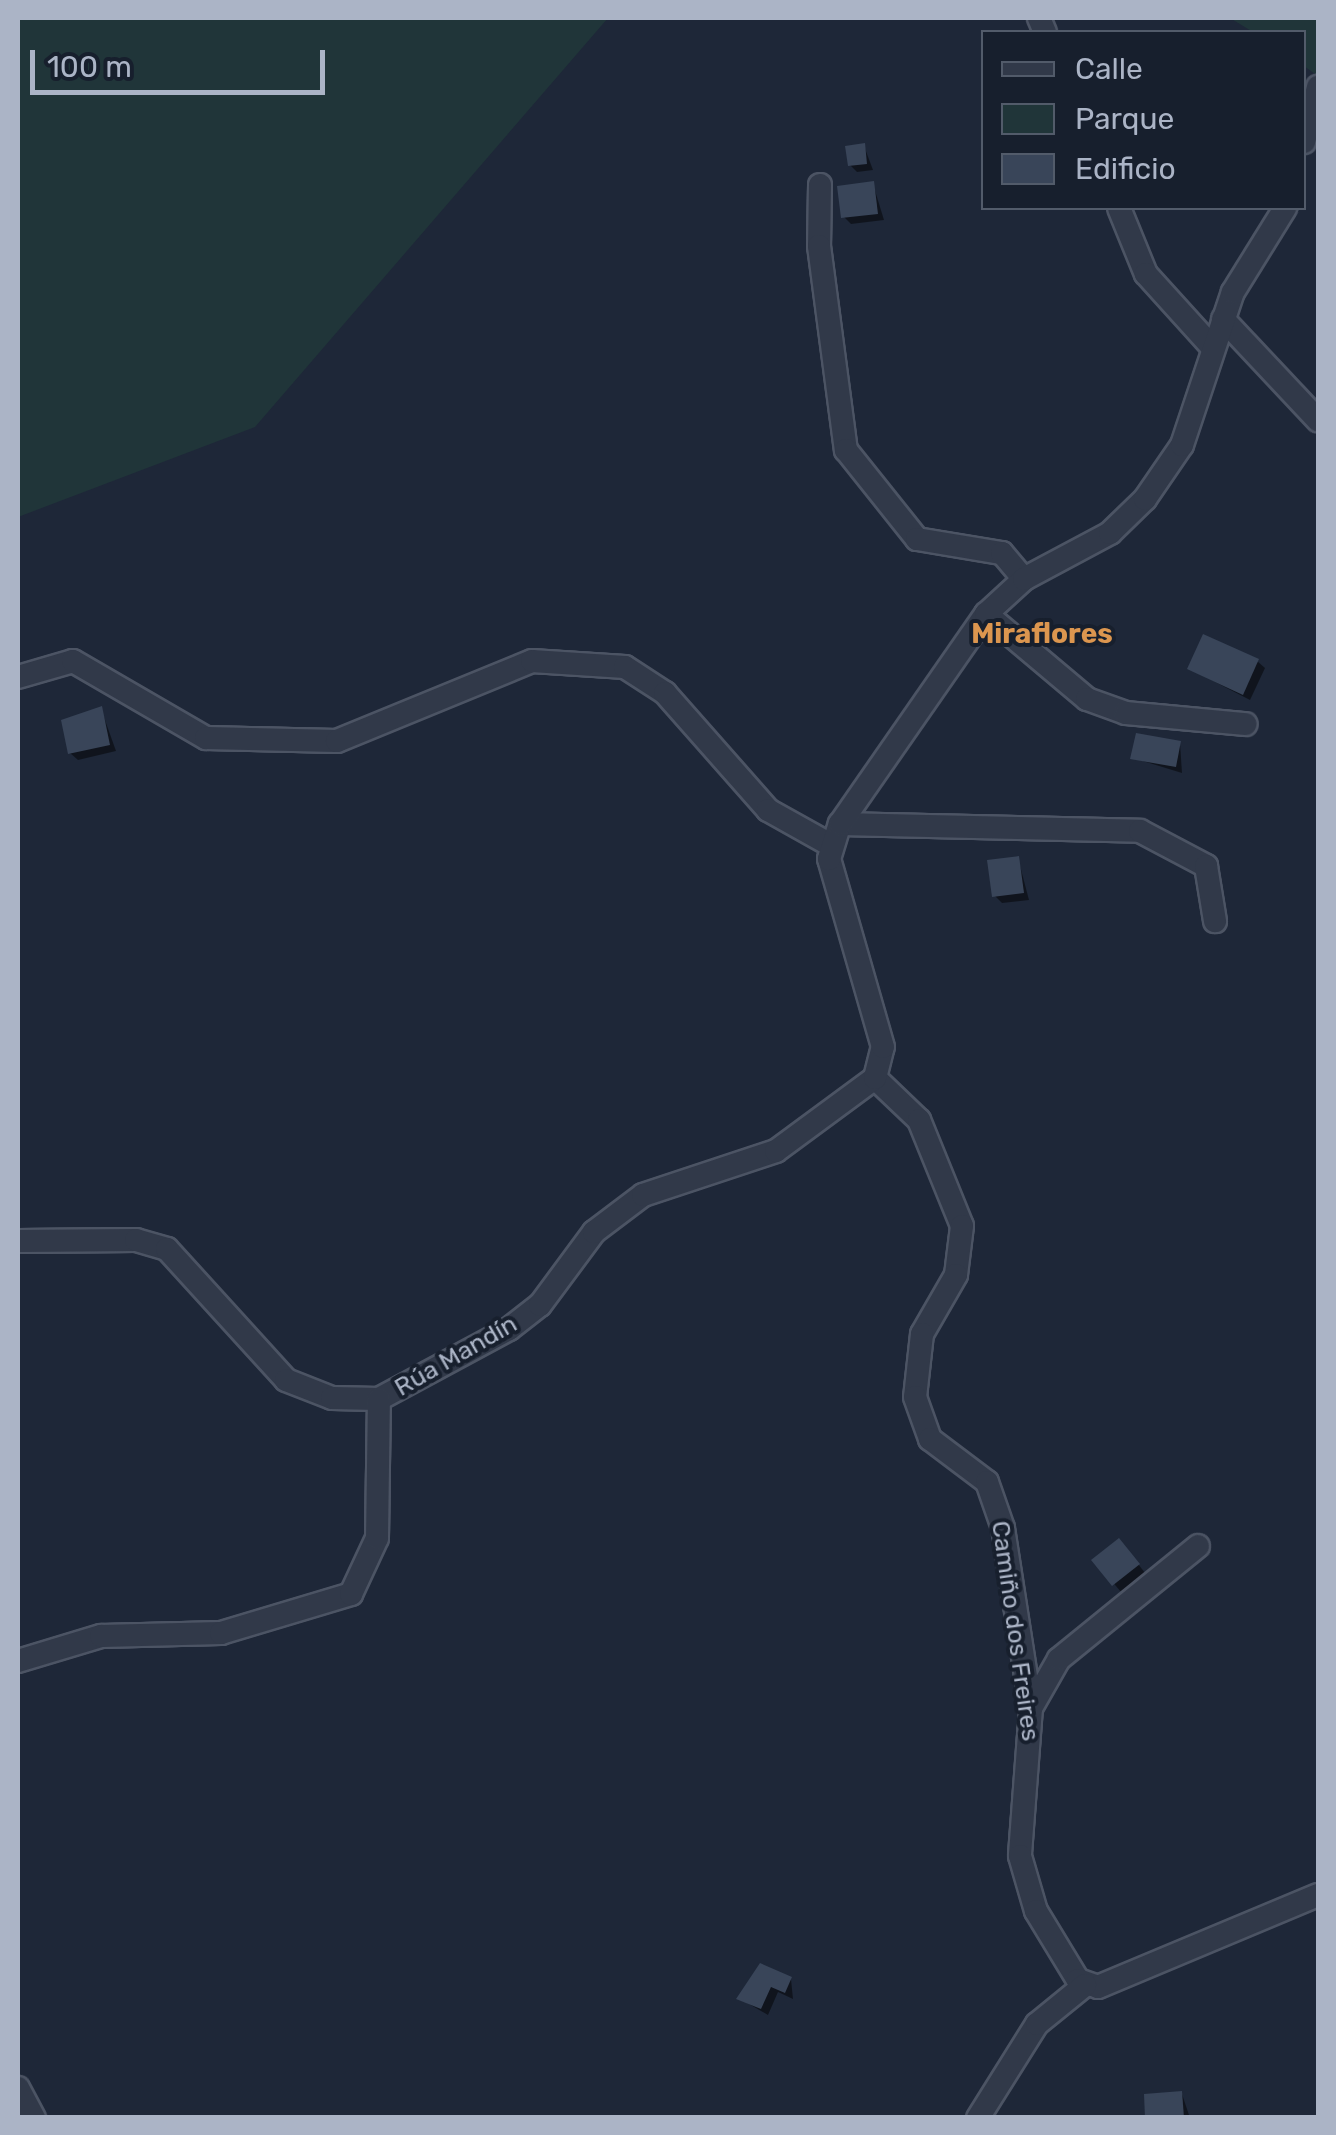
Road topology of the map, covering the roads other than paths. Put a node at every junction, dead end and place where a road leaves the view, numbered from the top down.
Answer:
1 (1318, 87) edge
2 (1306, 134) edge
3 (820, 184) dead end
4 (1120, 210) edge
5 (1283, 210) edge
6 (1223, 320) junction
7 (1211, 346) junction
8 (1318, 420) edge
9 (1024, 579) junction
10 (986, 614) junction
11 (18, 677) edge
12 (1245, 724) dead end
13 (835, 834) junction
14 (1215, 922) dead end
15 (875, 1078) junction
16 (18, 1241) edge
17 (379, 1399) junction
18 (1198, 1546) dead end
19 (18, 1661) edge
20 (1031, 1708) junction
21 (1318, 1895) edge
22 (1086, 1985) junction
23 (18, 2088) edge
24 (34, 2118) edge
25 (978, 2118) edge

1 - 2 street
3 - 9 street
4 - 7 street
5 - 6 street
6 - 7 street
6 - 8 street
7 - 9 street
9 - 10 street
10 - 12 street
10 - 13 street
11 - 13 street
13 - 14 street
13 - 15 street
15 - 17 street, Rúa Mandín
15 - 20 street, Camiño dos Freires
16 - 17 street, Rúa Mandín
17 - 19 street
18 - 20 street
20 - 22 street, Camiño dos Freires
21 - 22 street
22 - 25 street
23 - 24 street

